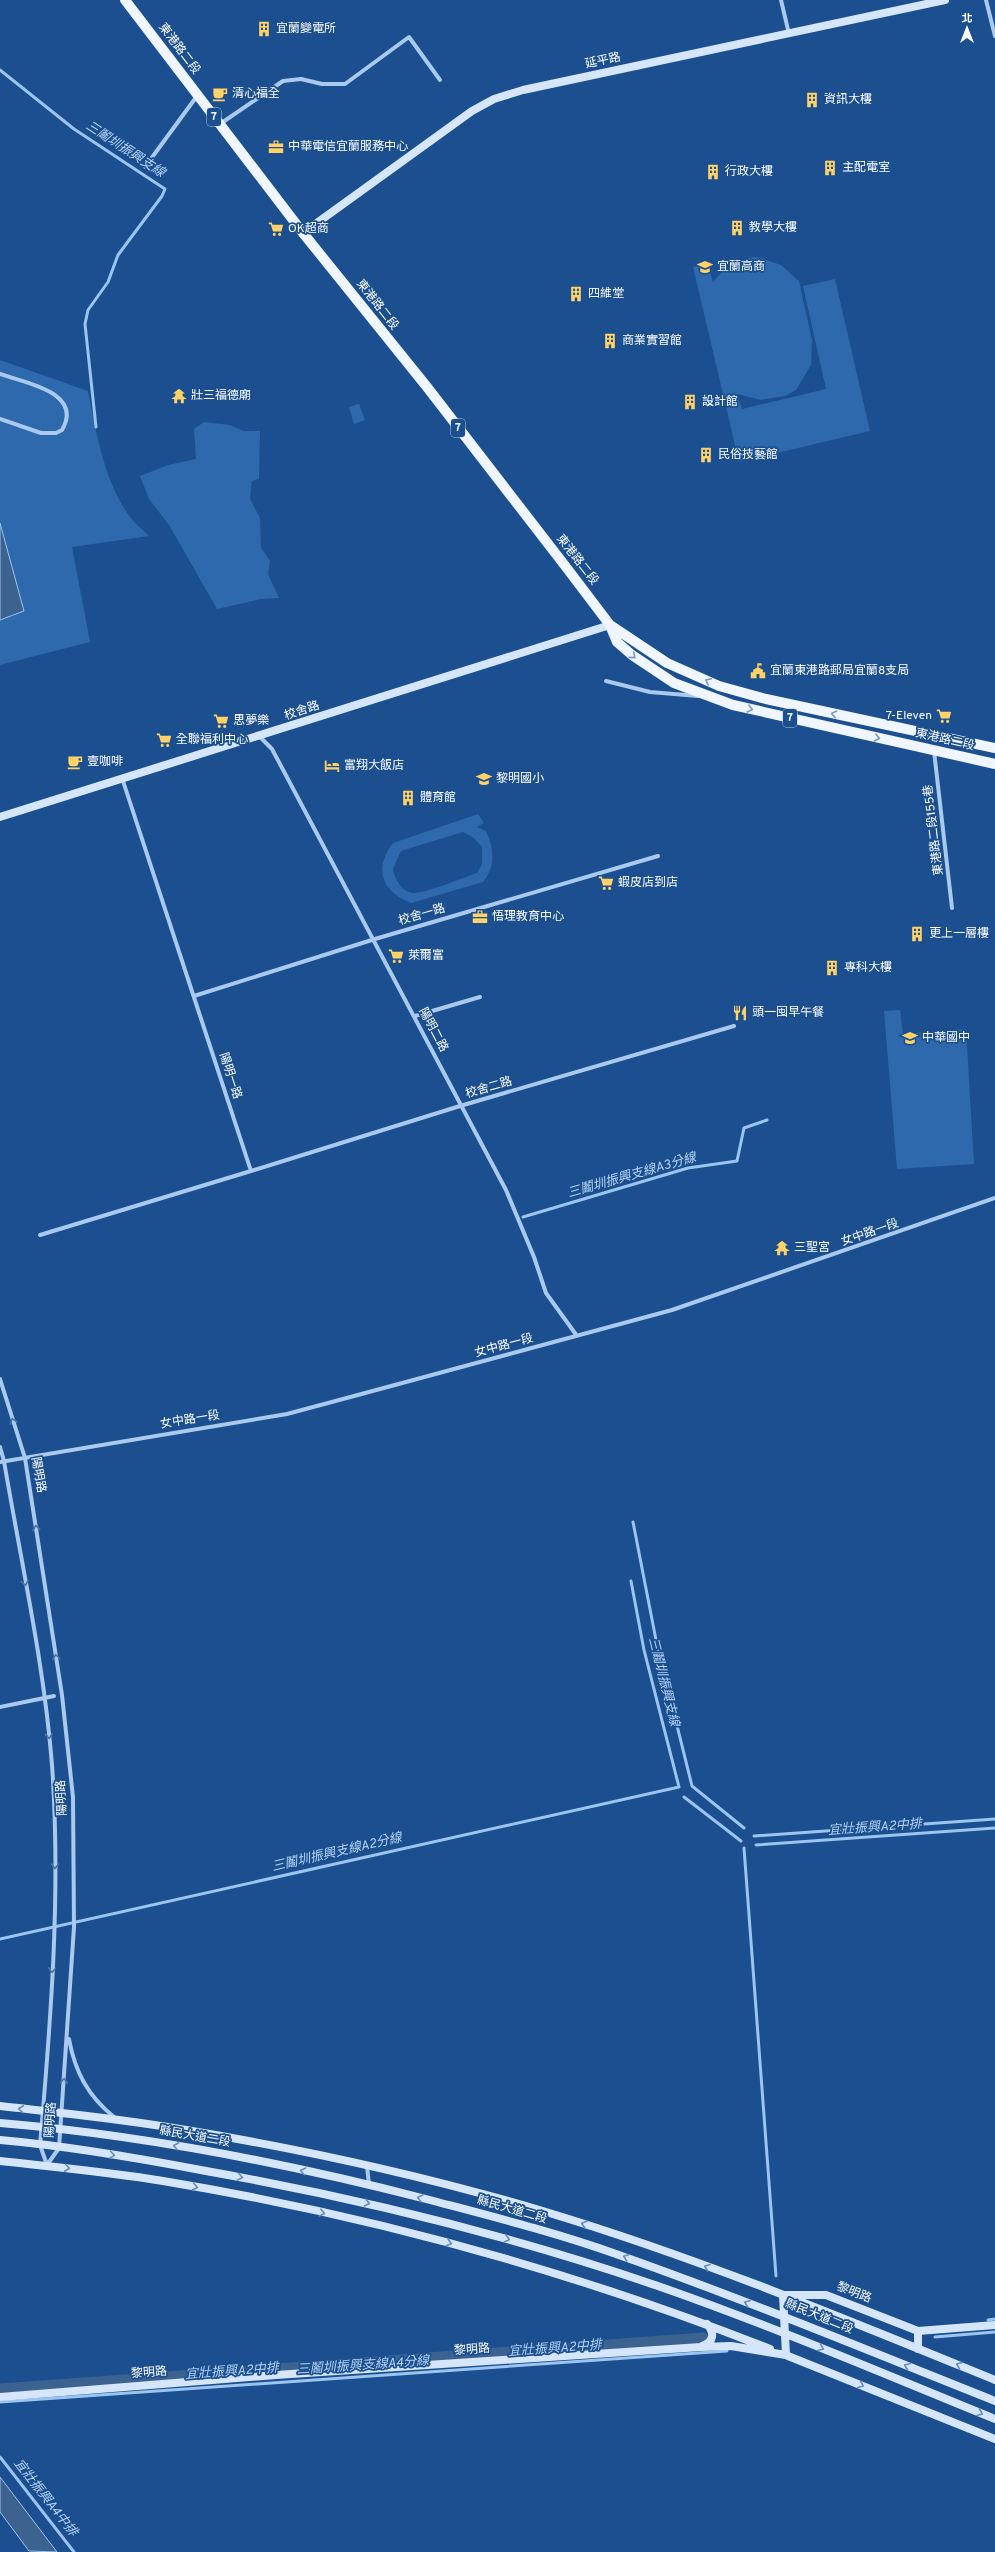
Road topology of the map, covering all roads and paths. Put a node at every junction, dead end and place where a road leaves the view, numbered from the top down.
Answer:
1 (125, 0) edge
2 (781, 0) edge
3 (945, 0) edge
4 (986, 0) edge
5 (789, 34) junction
6 (995, 36) edge
7 (440, 80) dead end
8 (197, 95) junction
9 (219, 124) junction
10 (145, 167) dead end
11 (304, 233) junction
12 (0, 374) edge
13 (0, 419) edge
14 (610, 625) junction
15 (606, 681) dead end
16 (708, 697) junction
17 (260, 737) junction
18 (995, 748) edge
19 (934, 751) junction
20 (995, 764) edge
21 (122, 778) junction
22 (0, 817) edge
23 (658, 856) dead end
24 (952, 908) dead end
25 (375, 939) junction
26 (194, 996) junction
27 (480, 997) dead end
28 (415, 1016) junction
29 (734, 1026) dead end
30 (460, 1106) junction
31 (251, 1171) junction
32 (995, 1198) edge
33 (40, 1235) dead end
34 (577, 1336) junction
35 (0, 1379) edge
36 (0, 1447) edge
37 (25, 1458) junction
38 (2, 1462) edge
39 (54, 1696) dead end
40 (44, 1697) junction
41 (0, 1707) edge
42 (70, 2019) junction
43 (0, 2106) edge
44 (43, 2111) junction
45 (62, 2114) junction
46 (117, 2119) junction
47 (0, 2123) edge
48 (42, 2127) junction
49 (60, 2129) junction
50 (0, 2140) edge
51 (40, 2145) junction
52 (59, 2148) junction
53 (0, 2161) edge
54 (47, 2166) junction
55 (367, 2166) junction
56 (369, 2185) junction
57 (783, 2295) junction
58 (784, 2316) junction
59 (708, 2324) junction
60 (995, 2325) edge
61 (918, 2331) junction
62 (785, 2333) junction
63 (701, 2347) junction
64 (918, 2349) junction
65 (786, 2355) junction
66 (995, 2380) edge
67 (0, 2396) edge
68 (995, 2401) edge
69 (995, 2419) edge
70 (995, 2439) edge

1 - 8 main road, 東港路二段 / 7
2 - 5 street
3 - 5 street, 延平路
4 - 6 street
5 - 11 street, 延平路
7 - 9 street
8 - 9 main road, 東港路二段 / 7
8 - 10 street
9 - 11 main road, 東港路二段 / 7
11 - 14 main road, 東港路二段 / 7
12 - 13 street
14 -> 16 main road, 東港路二段 / 7
14 - 17 street, 校舍路
18 -> 14 main road, 東港路二段 / 7
15 - 16 street
16 -> 19 main road, 東港路二段 / 7
17 - 21 street, 校舍路
17 - 25 street, 陽明二路
19 - 20 main road, 東港路二段 / 7
19 - 24 street, 東港路二段155巷
21 - 22 street, 校舍路
21 - 26 street, 陽明一路
23 - 25 street, 校舍一路
25 - 26 street, 校舍一路
25 - 28 street, 陽明二路
26 - 31 street, 陽明一路
27 - 28 street
28 - 30 street, 陽明二路
29 - 30 street, 校舍二路
30 - 31 street, 校舍二路
30 - 34 street, 陽明二路
31 - 33 street
32 - 34 street, 女中路一段
34 - 37 street, 女中路一段
37 -> 35 street, 陽明路
36 - 38 street, 陽明路
37 - 38 street, 女中路一段
42 -> 37 street, 陽明路
38 -> 40 street, 陽明路
39 - 40 street
40 - 41 street
40 -> 44 street, 陽明路
45 -> 42 street, 陽明路
42 - 46 street
44 -> 43 street, 縣民大道二段
44 - 45 street, 縣民大道二段
44 - 48 street, 陽明路
45 - 46 street, 縣民大道二段
45 - 49 street, 陽明路
46 - 55 street, 縣民大道二段
47 - 48 street, 縣民大道二段
48 - 49 street, 縣民大道二段
48 - 51 street, 陽明路
49 - 52 street, 陽明路
56 -> 49 street, 縣民大道二段
50 - 51 street
51 - 52 street
51 - 54 street, 陽明路
52 - 54 street, 陽明路
52 -> 62 street
53 - 54 street
54 -> 59 street
55 - 56 street
57 -> 55 street, 縣民大道二段
58 -> 56 street, 縣民大道二段
57 - 58 street
57 - 61 street, 黎明路
57 - 64 street, 縣民大道二段
58 - 62 street
68 -> 58 street, 縣民大道二段
59 - 63 street
59 - 65 street
60 - 61 street, 黎明路
61 - 64 street
62 - 65 street
62 -> 69 street
63 - 65 street, 黎明路
63 - 67 street, 黎明路
66 -> 64 street, 縣民大道二段
65 -> 70 street

